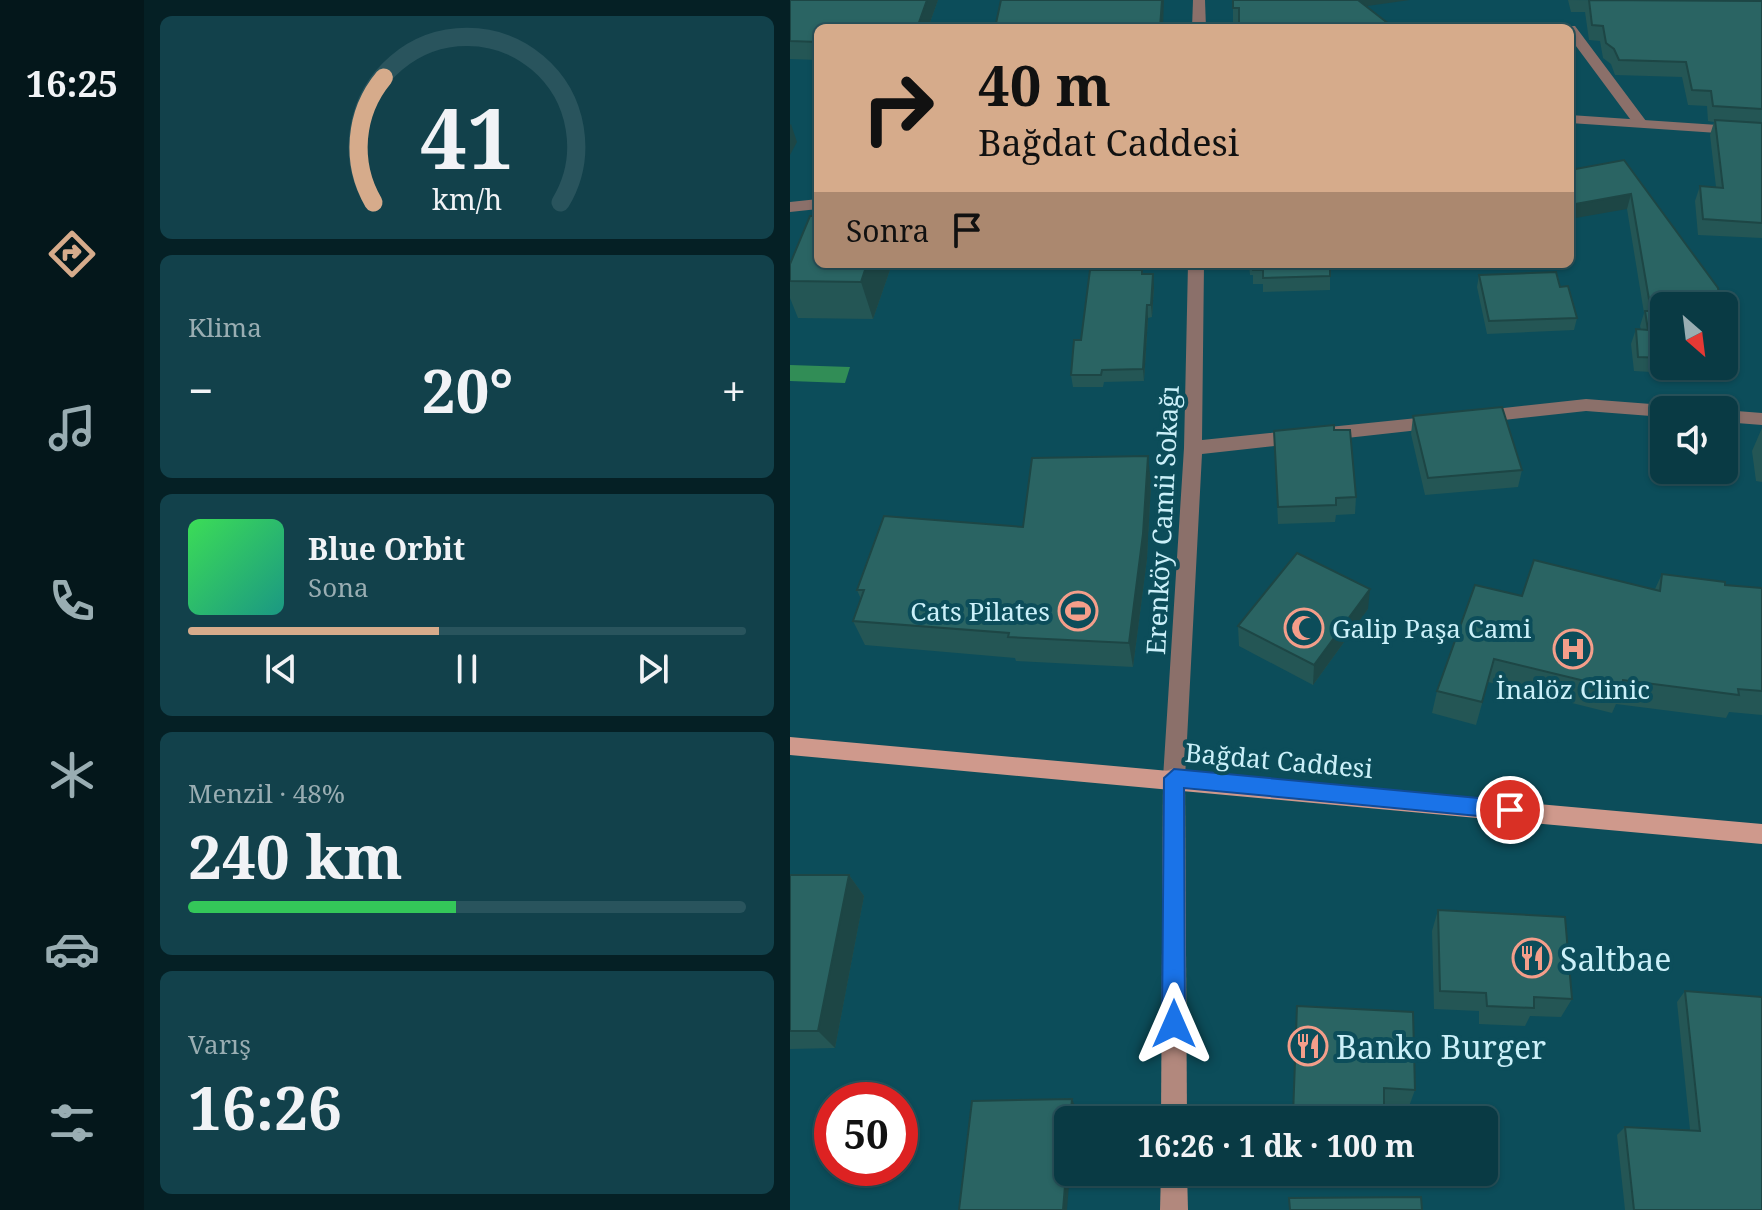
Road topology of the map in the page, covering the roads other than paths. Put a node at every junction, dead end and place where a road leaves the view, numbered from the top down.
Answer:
1 (1199, 0) edge
2 (1199, 24) edge
3 (1574, 34) edge
4 (1574, 119) edge
5 (1641, 124) junction
6 (1762, 132) edge
7 (814, 204) edge
8 (790, 207) edge
9 (1196, 268) edge
10 (1650, 410) edge
11 (1738, 417) edge
12 (1762, 419) edge
13 (1193, 448) junction
14 (790, 746) edge
15 (1174, 778) junction
16 (1762, 834) edge
17 (1174, 1106) edge
18 (1174, 1186) edge
19 (1174, 1210) edge

1 - 2 street
3 - 5 street
4 - 5 street
5 - 6 street
7 - 8 street
9 - 13 street, Erenköy Camii Sokağı
10 - 13 street
11 - 12 street
13 - 15 street, Erenköy Camii Sokağı
14 - 15 main road, Bağdat Caddesi
15 - 16 main road, Bağdat Caddesi
15 - 17 main road
18 - 19 main road

